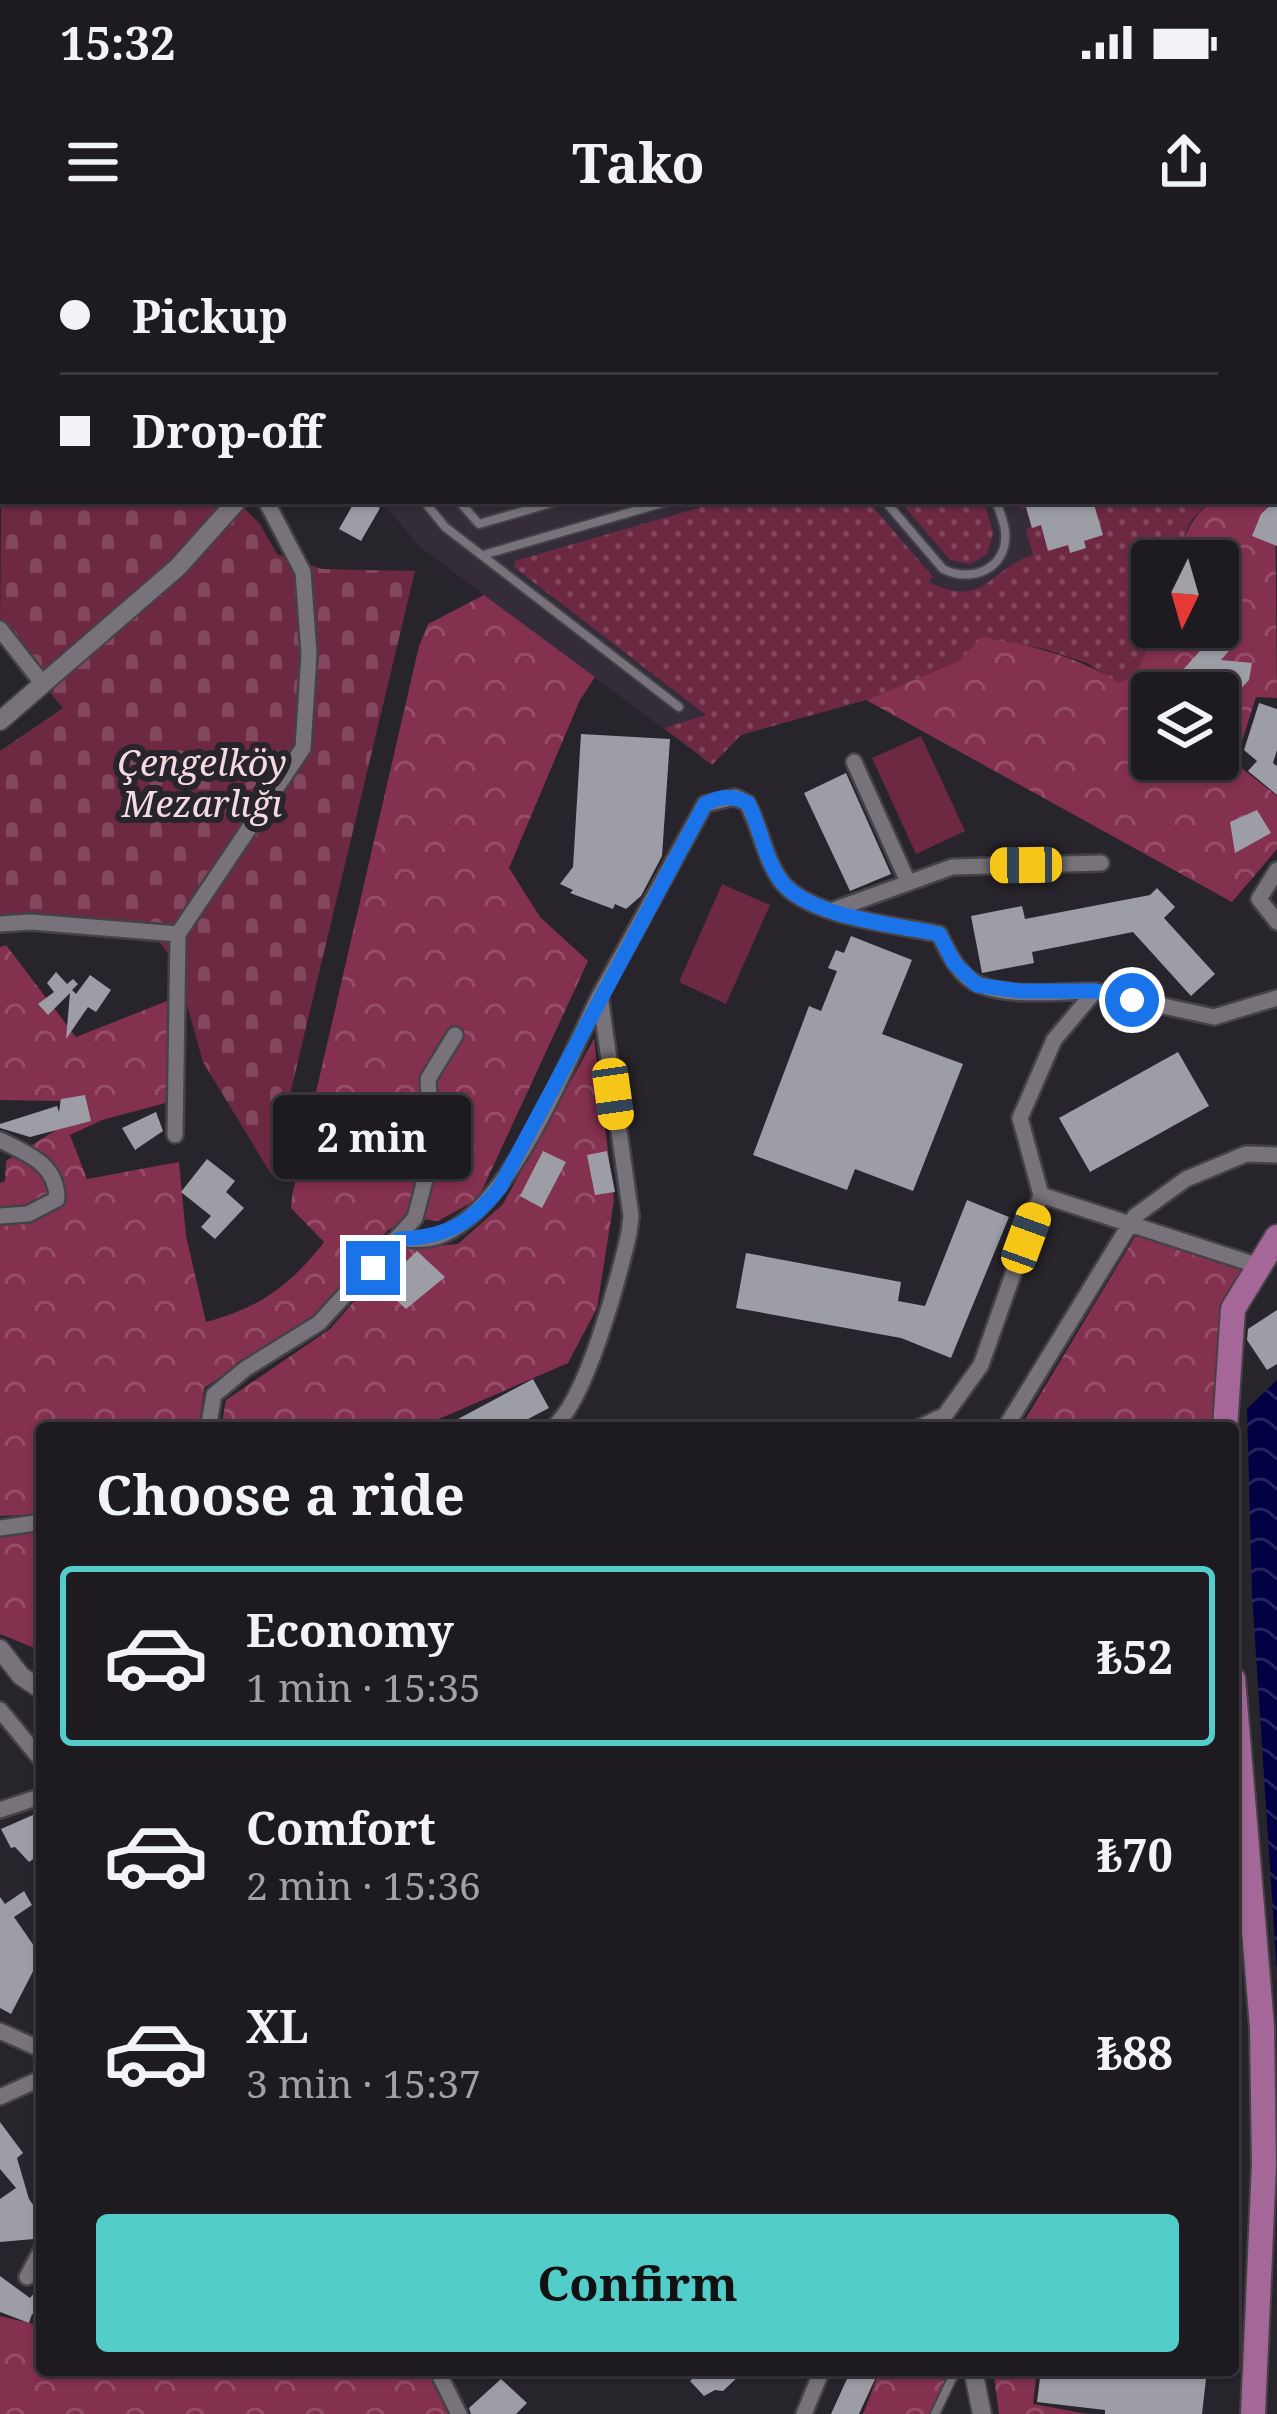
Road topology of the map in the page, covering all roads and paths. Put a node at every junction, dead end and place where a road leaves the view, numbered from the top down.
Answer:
1 (234, 504) edge
2 (268, 504) edge
3 (427, 504) edge
4 (462, 504) edge
5 (548, 504) edge
6 (658, 504) edge
7 (888, 504) edge
8 (997, 504) edge
9 (482, 555) junction
10 (0, 628) edge
11 (43, 684) junction
12 (679, 707) dead end
13 (0, 721) edge
14 (854, 762) dead end
15 (1101, 863) dead end
16 (1277, 870) edge
17 (908, 882) junction
18 (833, 910) junction
19 (1277, 922) edge
20 (0, 924) edge
21 (178, 934) junction
22 (1095, 991) junction
23 (600, 995) junction
24 (1277, 998) edge
25 (455, 1035) dead end
26 (175, 1136) dead end
27 (0, 1140) edge
28 (1277, 1155) edge
29 (1042, 1195) junction
30 (0, 1216) edge
31 (1130, 1225) junction
32 (1277, 1237) edge
33 (399, 1239) junction
34 (1259, 1267) junction
35 (209, 1422) edge
36 (557, 1422) edge
37 (930, 1422) edge
38 (1008, 1422) edge
39 (1225, 1422) edge
40 (36, 1523) edge
41 (0, 1528) edge
42 (0, 1649) edge
43 (36, 1686) edge
44 (0, 1710) edge
45 (36, 1754) edge
46 (36, 1798) edge
47 (0, 1810) edge
48 (1239, 1837) edge
49 (0, 2031) edge
50 (36, 2047) edge
51 (36, 2081) edge
52 (0, 2097) edge
53 (36, 2260) edge
54 (26, 2277) dead end
55 (440, 2376) edge
56 (820, 2376) edge
57 (953, 2376) edge
58 (974, 2376) edge
59 (459, 2414) edge
60 (804, 2414) edge
61 (935, 2414) edge
62 (982, 2414) edge
63 (1252, 2414) edge

1 - 11 street
2 - 21 street
3 - 9 lane
4 - 5 lane
6 - 9 lane
7 - 8 lane
9 - 12 lane
10 - 11 street
11 - 13 street
14 - 17 street
15 - 17 street
16 - 19 street
17 - 18 street
18 - 22 street
18 - 23 street
20 - 21 street
21 - 26 street
22 - 24 street
22 - 29 street
23 - 33 street
23 - 36 street
25 - 33 street
27 - 30 street
28 - 31 street
29 - 31 street
29 - 37 street
31 - 34 street
31 - 38 street
32 - 34 main road
33 - 35 street
34 - 39 main road
40 - 41 street
42 - 43 street
44 - 45 street
46 - 47 street
48 - 63 main road
49 - 50 street
51 - 52 street
53 - 54 street
55 - 59 street
56 - 60 street
57 - 61 lane
58 - 62 street

